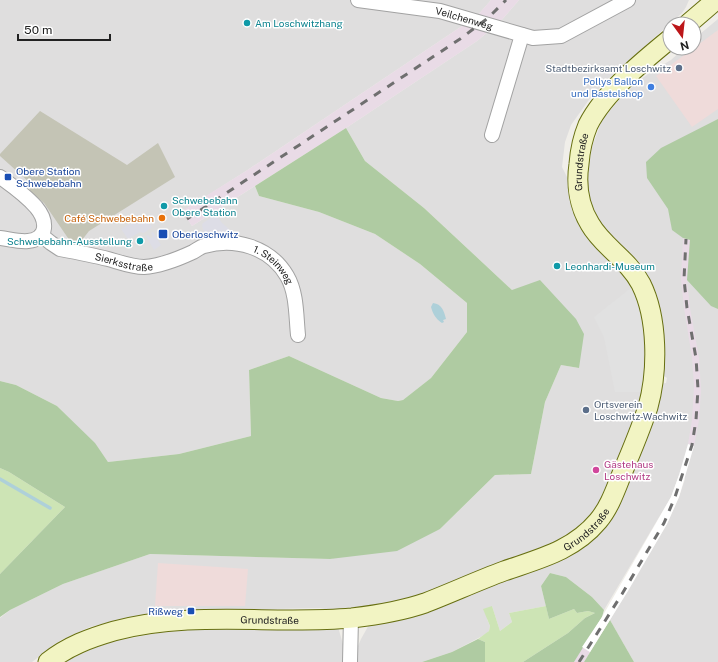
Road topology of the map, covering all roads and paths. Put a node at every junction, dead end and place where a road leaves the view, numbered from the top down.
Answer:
1 (358, 0) edge
2 (628, 0) edge
3 (716, 0) edge
4 (693, 14) edge
5 (522, 34) junction
6 (662, 45) edge
7 (492, 135) dead end
8 (0, 177) edge
9 (41, 235) junction
10 (0, 238) edge
11 (203, 247) joint
12 (298, 335) dead end
13 (351, 618) junction
14 (48, 662) edge
15 (350, 662) edge

1 - 5 street, Veilchenweg
2 - 5 street, Veilchenweg
3 - 4 main road
5 - 7 street
6 - 13 main road, Grundstraße
8 - 9 street
9 - 10 street
9 - 11 street, Sierksstraße
11 - 12 street, 1. Steinweg
13 - 14 main road, Grundstraße
13 - 15 street

